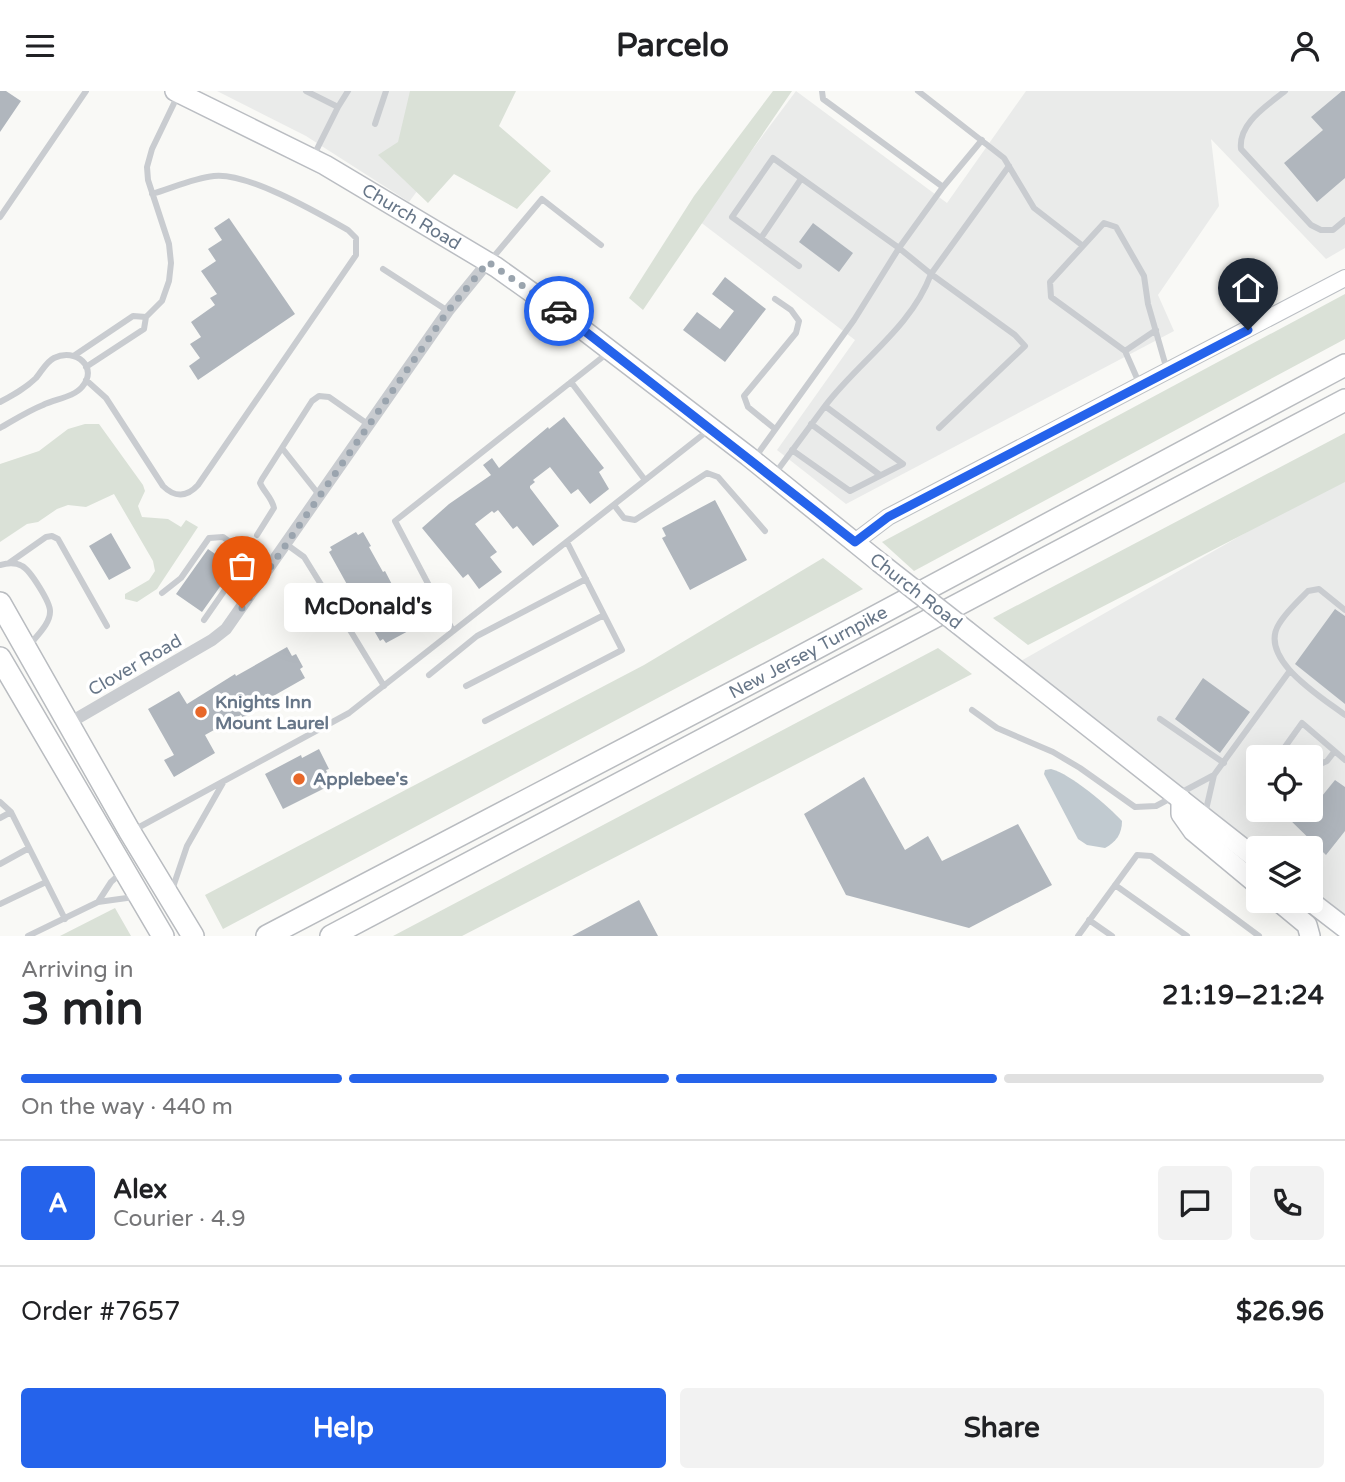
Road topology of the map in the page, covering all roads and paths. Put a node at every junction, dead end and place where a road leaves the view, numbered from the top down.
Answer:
1 (86, 91) edge
2 (306, 91) edge
3 (348, 91) edge
4 (386, 91) edge
5 (822, 91) edge
6 (918, 91) edge
7 (1285, 91) edge
8 (177, 92) edge
9 (338, 107) junction
10 (375, 124) dead end
11 (982, 140) junction
12 (313, 159) junction
13 (1009, 166) junction
14 (802, 179) junction
15 (943, 187) junction
16 (152, 194) junction
17 (0, 217) edge
18 (1345, 221) edge
19 (761, 238) junction
20 (601, 245) dead end
21 (1083, 246) junction
22 (899, 248) junction
23 (488, 262) junction
24 (799, 267) dead end
25 (383, 269) dead end
26 (931, 274) junction
27 (1345, 278) edge
28 (775, 299) dead end
29 (448, 311) junction
30 (146, 317) junction
31 (1156, 330) junction
32 (610, 351) junction
33 (1125, 351) junction
34 (75, 355) junction
35 (1345, 365) edge
36 (86, 367) junction
37 (1168, 372) junction
38 (86, 380) junction
39 (571, 382) junction
40 (1140, 386) junction
41 (1345, 400) edge
42 (0, 402) edge
43 (825, 406) junction
44 (811, 424) junction
45 (369, 425) junction
46 (0, 428) edge
47 (939, 428) dead end
48 (710, 429) junction
49 (775, 429) junction
50 (282, 448) junction
51 (792, 450) junction
52 (753, 460) junction
53 (880, 475) junction
54 (773, 476) junction
55 (645, 480) junction
56 (320, 496) junction
57 (614, 505) junction
58 (765, 531) dead end
59 (257, 535) dead end
60 (567, 542) junction
61 (855, 542) junction
62 (286, 544) junction
63 (9, 563) junction
64 (0, 565) edge
65 (586, 579) junction
66 (162, 593) dead end
67 (330, 599) dead end
68 (0, 603) edge
69 (1345, 610) edge
70 (339, 612) dead end
71 (604, 615) junction
72 (204, 620) dead end
73 (107, 626) dead end
74 (453, 631) junction
75 (27, 649) junction
76 (0, 658) edge
77 (1289, 672) junction
78 (429, 675) dead end
79 (384, 686) junction
80 (466, 686) dead end
81 (771, 688) junction
82 (971, 711) dead end
83 (1345, 715) edge
84 (1160, 719) dead end
85 (485, 721) dead end
86 (69, 723) junction
87 (1286, 745) edge
88 (1334, 752) junction
89 (1345, 759) edge
90 (1224, 762) junction
91 (1323, 763) edge
92 (1214, 775) junction
93 (225, 779) junction
94 (1179, 797) junction
95 (0, 802) edge
96 (11, 812) junction
97 (1204, 817) junction
98 (0, 818) edge
99 (130, 832) junction
100 (29, 848) junction
101 (1246, 850) edge
102 (0, 864) edge
103 (125, 870) junction
104 (1246, 875) edge
105 (46, 881) junction
106 (1115, 885) junction
107 (140, 896) junction
108 (170, 897) junction
109 (98, 902) junction
110 (0, 904) edge
111 (1323, 912) edge
112 (1292, 913) edge
113 (65, 919) junction
114 (1089, 920) junction
115 (190, 930) edge
116 (1345, 930) edge
117 (28, 936) edge
118 (163, 936) edge
119 (267, 936) edge
120 (331, 936) edge
121 (1078, 936) edge
122 (1112, 936) edge
123 (1187, 936) edge
124 (1259, 936) edge
125 (1311, 936) edge
126 (1342, 936) edge

1 - 17 lane
2 - 9 lane
3 - 9 lane
4 - 10 lane
5 - 15 lane
6 - 11 lane
7 - 18 lane
8 - 12 main road, Church Road
8 - 16 lane
9 - 12 lane
11 - 13 lane
11 - 15 lane
12 - 23 main road, Church Road
13 - 21 lane
13 - 26 lane
14 - 19 lane
14 - 19 lane
14 - 22 lane
15 - 22 lane
16 - 30 lane
16 - 38 lane
19 - 24 lane
20 - 23 lane
21 - 31 lane
21 - 33 lane
22 - 26 lane
22 - 49 lane
23 - 29 street, Clover Road
23 - 32 main road, Church Road
25 - 29 lane
26 - 43 lane
26 - 47 lane
27 - 37 main road
28 - 49 lane
29 - 45 street, Clover Road
30 - 34 lane
30 - 36 lane
31 - 33 lane
31 - 37 lane
32 - 39 lane
32 - 48 main road, Church Road
33 - 40 lane
34 - 36 lane
34 - 42 lane
35 - 81 highway, New Jersey Turnpike
36 - 38 lane
37 - 40 main road
38 - 46 lane
39 - 55 lane
39 - 74 lane
40 - 61 main road
41 - 81 highway, New Jersey Turnpike
43 - 44 lane
43 - 53 lane
44 - 51 lane
44 - 53 lane
45 - 50 lane
45 - 56 street, Clover Road
48 - 52 main road, Church Road
48 - 55 lane
49 - 52 lane
50 - 56 lane
50 - 59 lane
51 - 53 lane
51 - 54 lane
52 - 54 main road, Church Road
54 - 61 main road, Church Road
55 - 57 lane
56 - 62 street, Clover Road
57 - 58 lane
57 - 60 lane
60 - 65 lane
60 - 74 lane
61 - 94 main road, Church Road, bridge
62 - 67 lane
62 - 86 street, Clover Road
63 - 64 lane
63 - 73 lane
63 - 75 lane
65 - 71 lane
65 - 78 lane
66 - 72 lane
68 - 75 highway
69 - 77 lane
70 - 79 lane
71 - 80 lane
71 - 85 lane
74 - 79 lane
75 - 86 highway
76 - 103 highway
77 - 83 lane
77 - 90 lane
79 - 93 lane
81 - 119 highway, New Jersey Turnpike
81 - 120 highway, New Jersey Turnpike
82 - 94 lane
84 - 90 lane
86 - 99 highway
87 - 88 lane
88 - 89 lane
88 - 91 lane
90 - 92 lane
92 - 94 lane
92 - 97 lane
93 - 99 lane
93 - 108 lane
94 - 97 main road, Church Road
94 - 104 main road
95 - 96 lane
96 - 98 lane
96 - 100 lane
97 - 101 main road, Church Road
99 - 108 highway
100 - 102 lane
100 - 105 lane
103 - 107 highway
103 - 109 lane
105 - 110 lane
105 - 113 lane
106 - 114 lane
106 - 123 lane
106 - 124 lane
107 - 109 lane
107 - 118 highway
108 - 115 highway
109 - 113 lane
111 - 116 main road
112 - 125 main road
113 - 117 lane
114 - 121 lane
114 - 122 lane
116 - 126 main road

